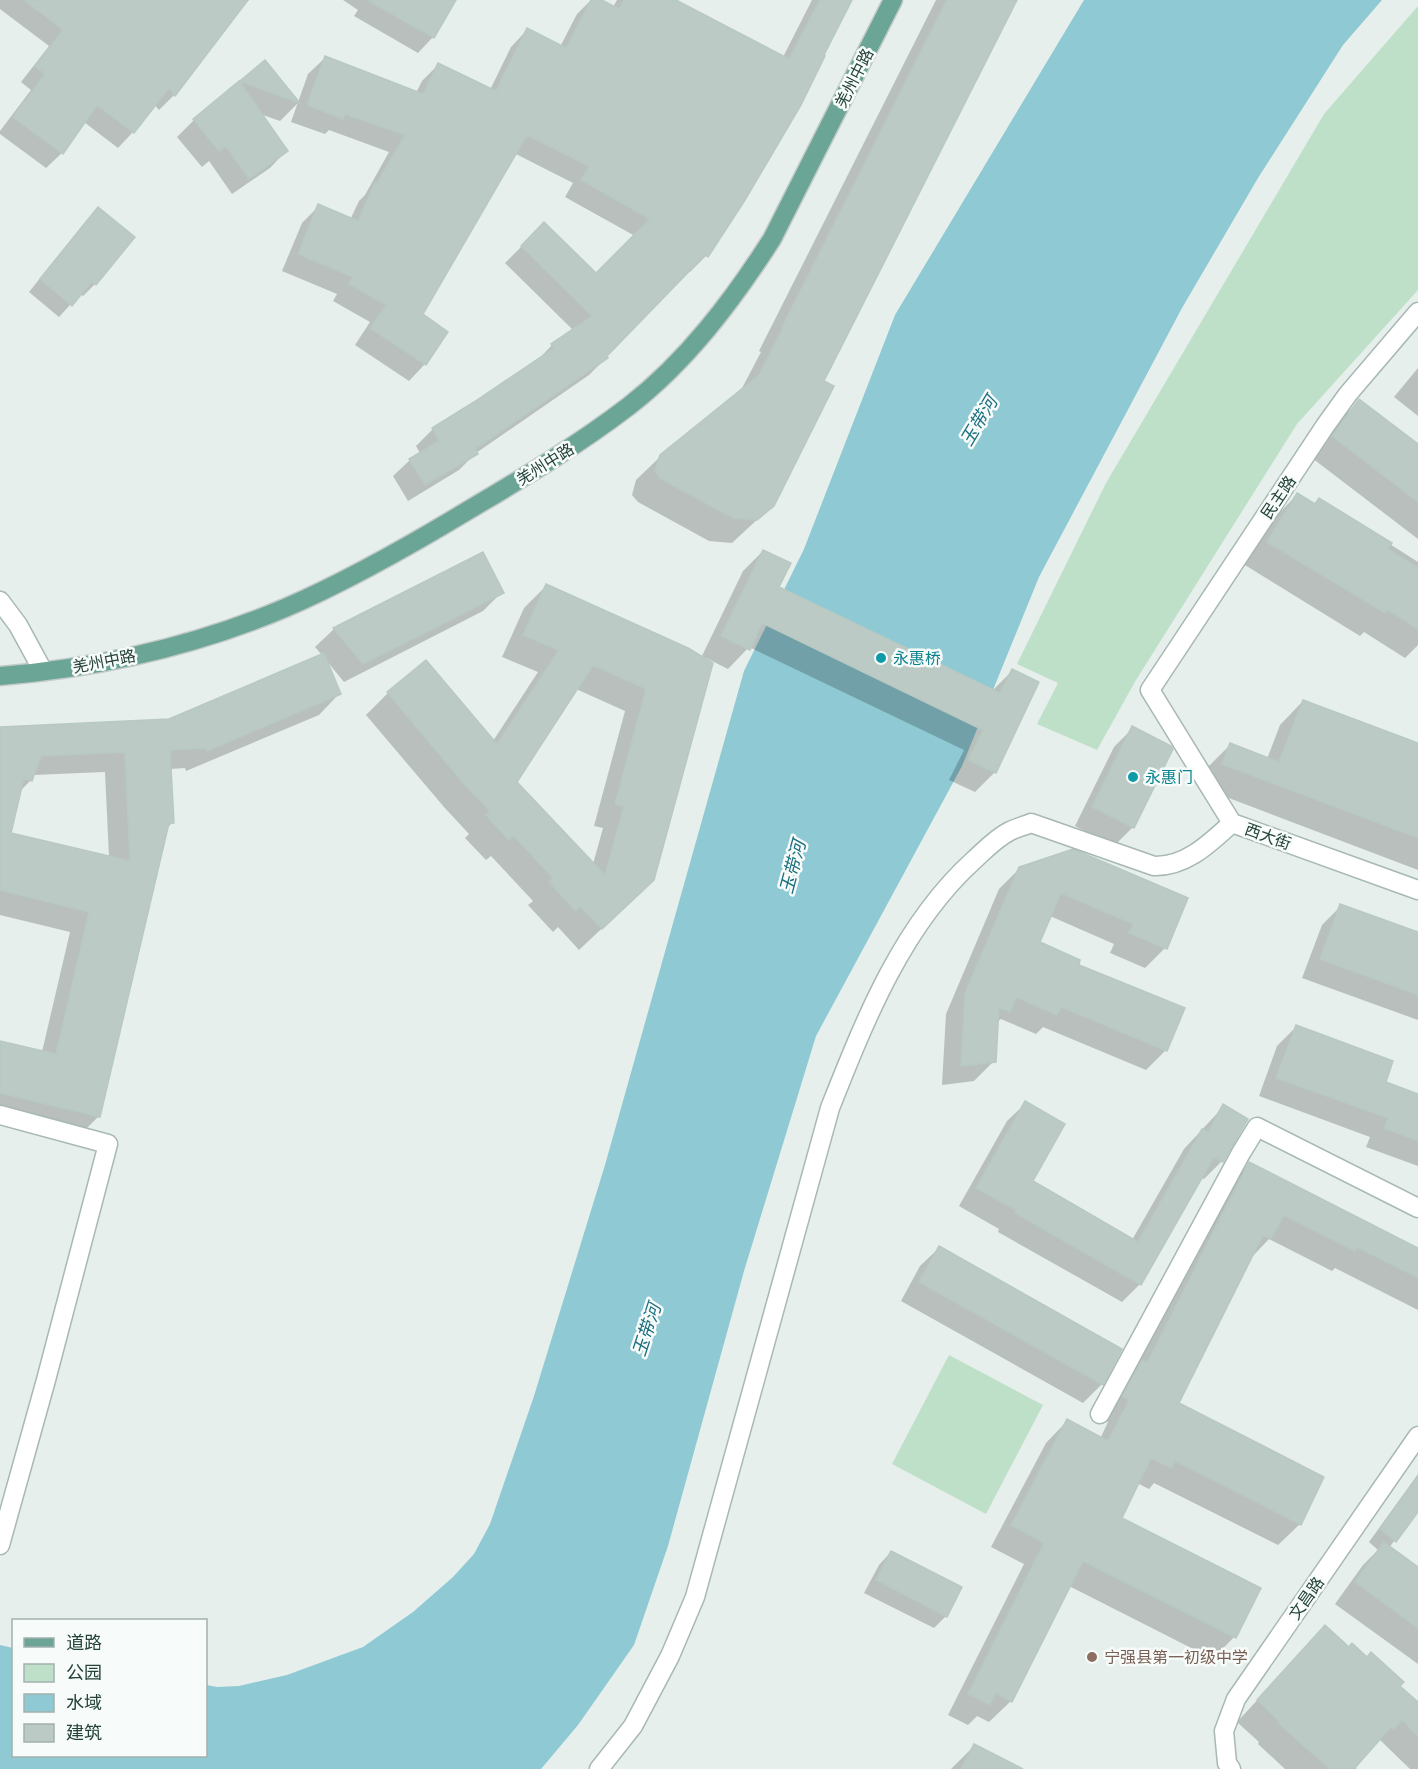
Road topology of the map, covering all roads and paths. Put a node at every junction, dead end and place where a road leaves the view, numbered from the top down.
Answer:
1 (893, 0) edge
2 (1418, 312) edge
3 (0, 601) edge
4 (43, 671) junction
5 (0, 676) edge
6 (1150, 690) joint
7 (1232, 823) junction
8 (1418, 890) edge
9 (0, 1115) edge
10 (1418, 1208) edge
11 (1101, 1414) dead end
12 (1418, 1436) edge
13 (0, 1545) edge
14 (599, 1769) edge
15 (1231, 1769) edge

1 - 4 main road, 羌州中路
2 - 6 street, 民主路
3 - 4 street
4 - 5 main road, 羌州中路
6 - 7 street, 西大街
7 - 8 street, 西大街
7 - 14 street
9 - 13 street
10 - 11 street
12 - 15 street, 文昌路

